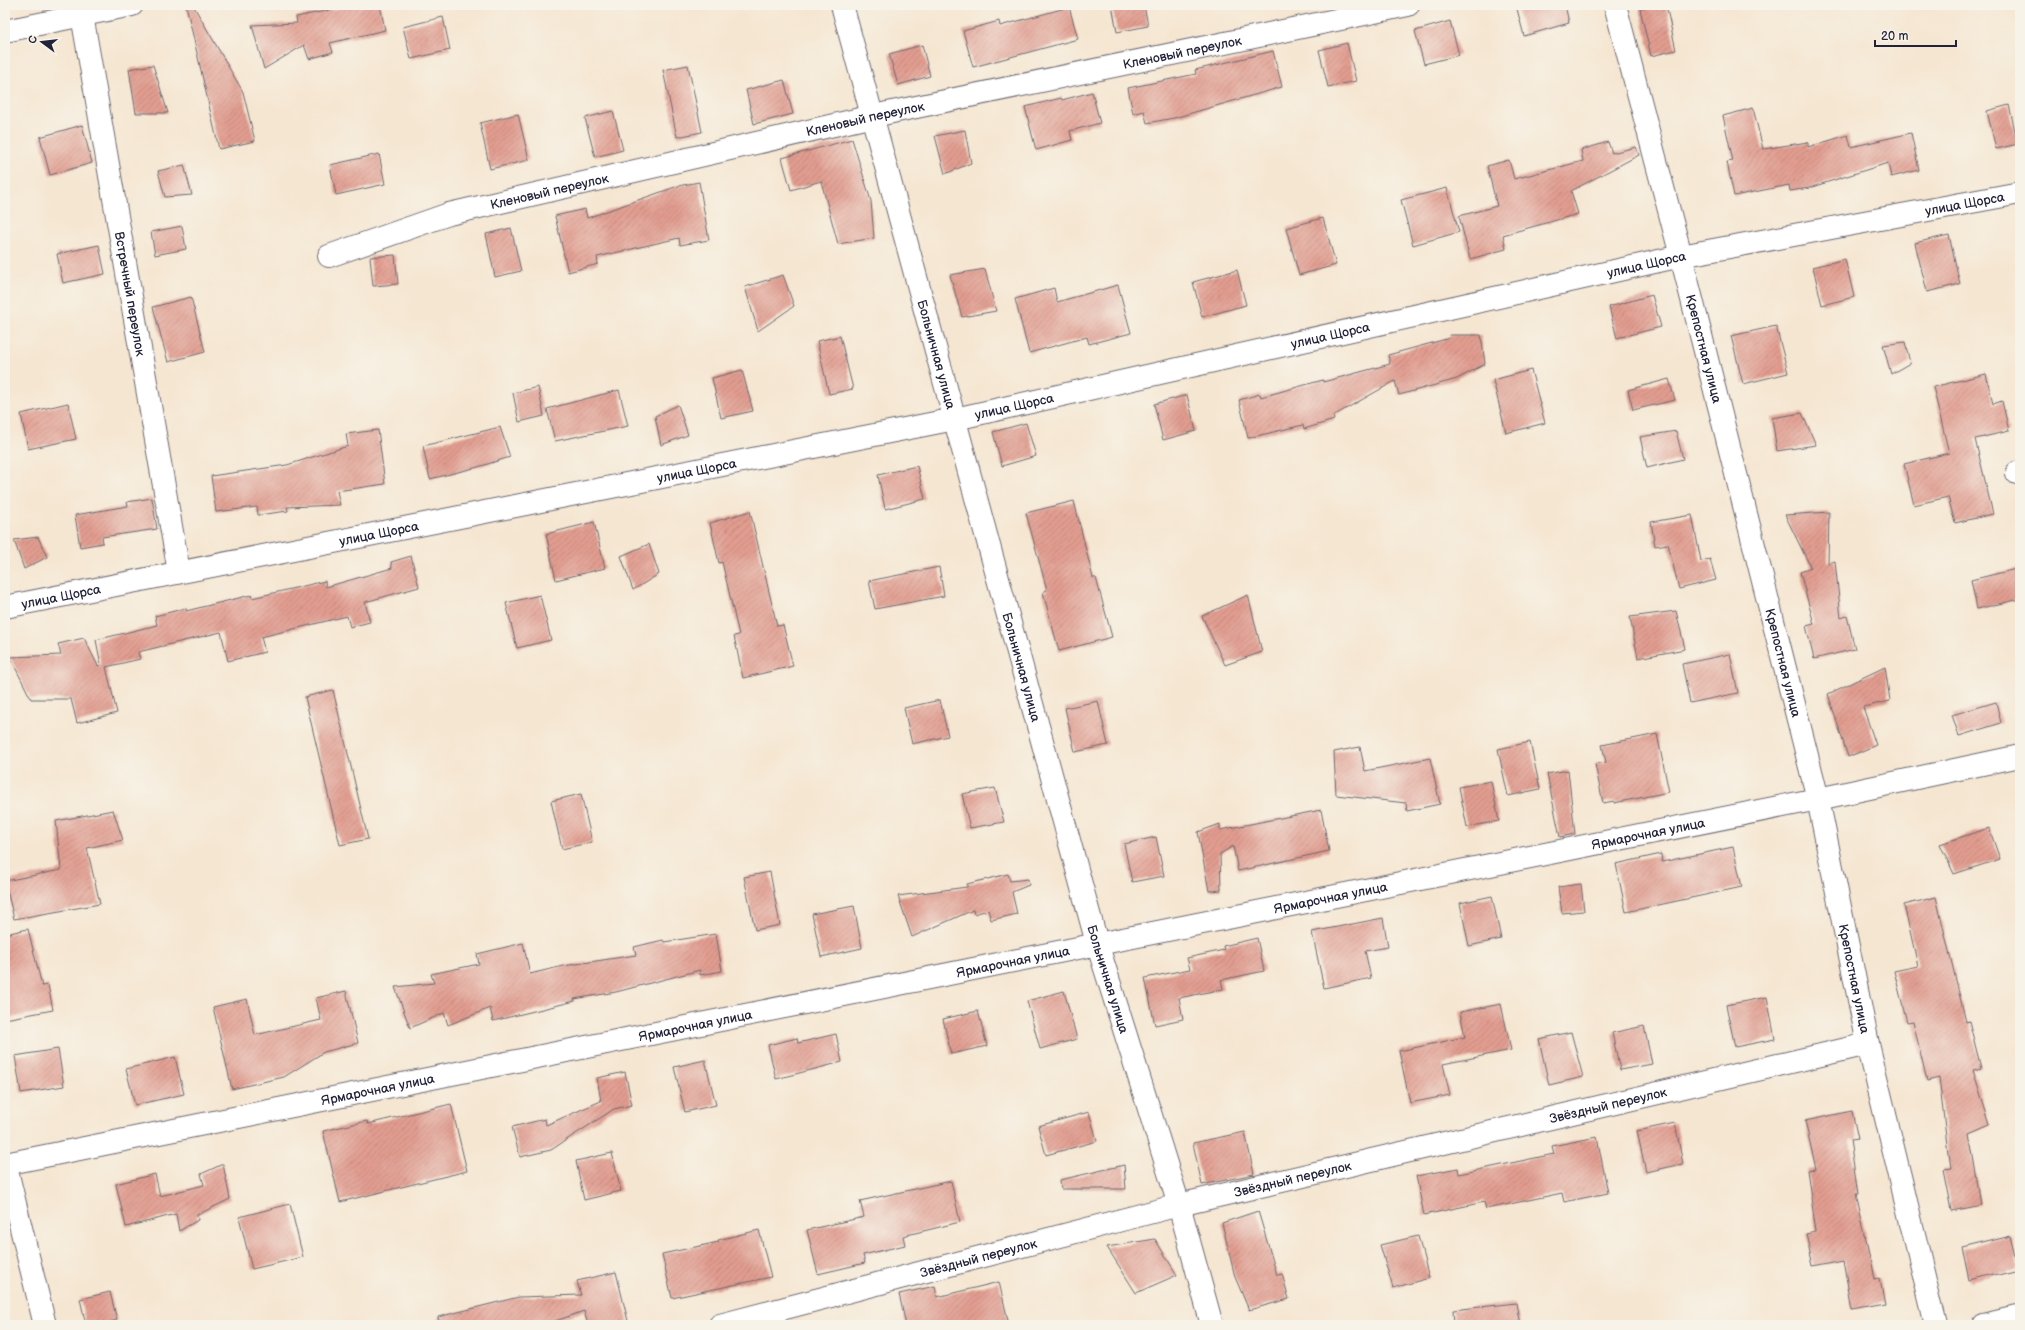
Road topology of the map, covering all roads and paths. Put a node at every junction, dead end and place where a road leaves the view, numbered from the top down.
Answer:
1 (132, 5) edge
2 (842, 5) edge
3 (1408, 5) edge
4 (1615, 5) edge
5 (82, 15) junction
6 (5, 31) edge
7 (873, 116) junction
8 (2020, 193) edge
9 (329, 256) dead end
10 (1682, 256) junction
11 (955, 419) junction
12 (179, 572) junction
13 (5, 606) edge
14 (2020, 756) edge
15 (1818, 799) junction
16 (1097, 943) junction
17 (1868, 1044) junction
18 (5, 1164) edge
19 (1179, 1206) junction
20 (2020, 1316) edge
21 (45, 1325) edge
22 (720, 1325) edge
23 (1212, 1325) edge
24 (1936, 1325) edge
25 (1982, 1325) edge

1 - 5 street
2 - 7 street, Больничная улица
3 - 7 street, Кленовый переулок
4 - 10 street, Крепостная улица
5 - 6 street
5 - 12 street, Встречный переулок
7 - 9 street, Кленовый переулок
7 - 11 street, Больничная улица
8 - 10 street, улица Щорса
10 - 11 street, улица Щорса
10 - 15 street, Крепостная улица
11 - 12 street, улица Щорса
11 - 16 street, Больничная улица
12 - 13 street, улица Щорса
14 - 15 street, Ярмарочная улица
15 - 16 street, Ярмарочная улица
15 - 17 street, Крепостная улица
16 - 18 street, Ярмарочная улица
16 - 19 street, Больничная улица
17 - 19 street, Звёздный переулок
17 - 24 street, Крепостная улица
18 - 21 street
19 - 22 street, Звёздный переулок
19 - 23 street, Больничная улица
20 - 25 street

